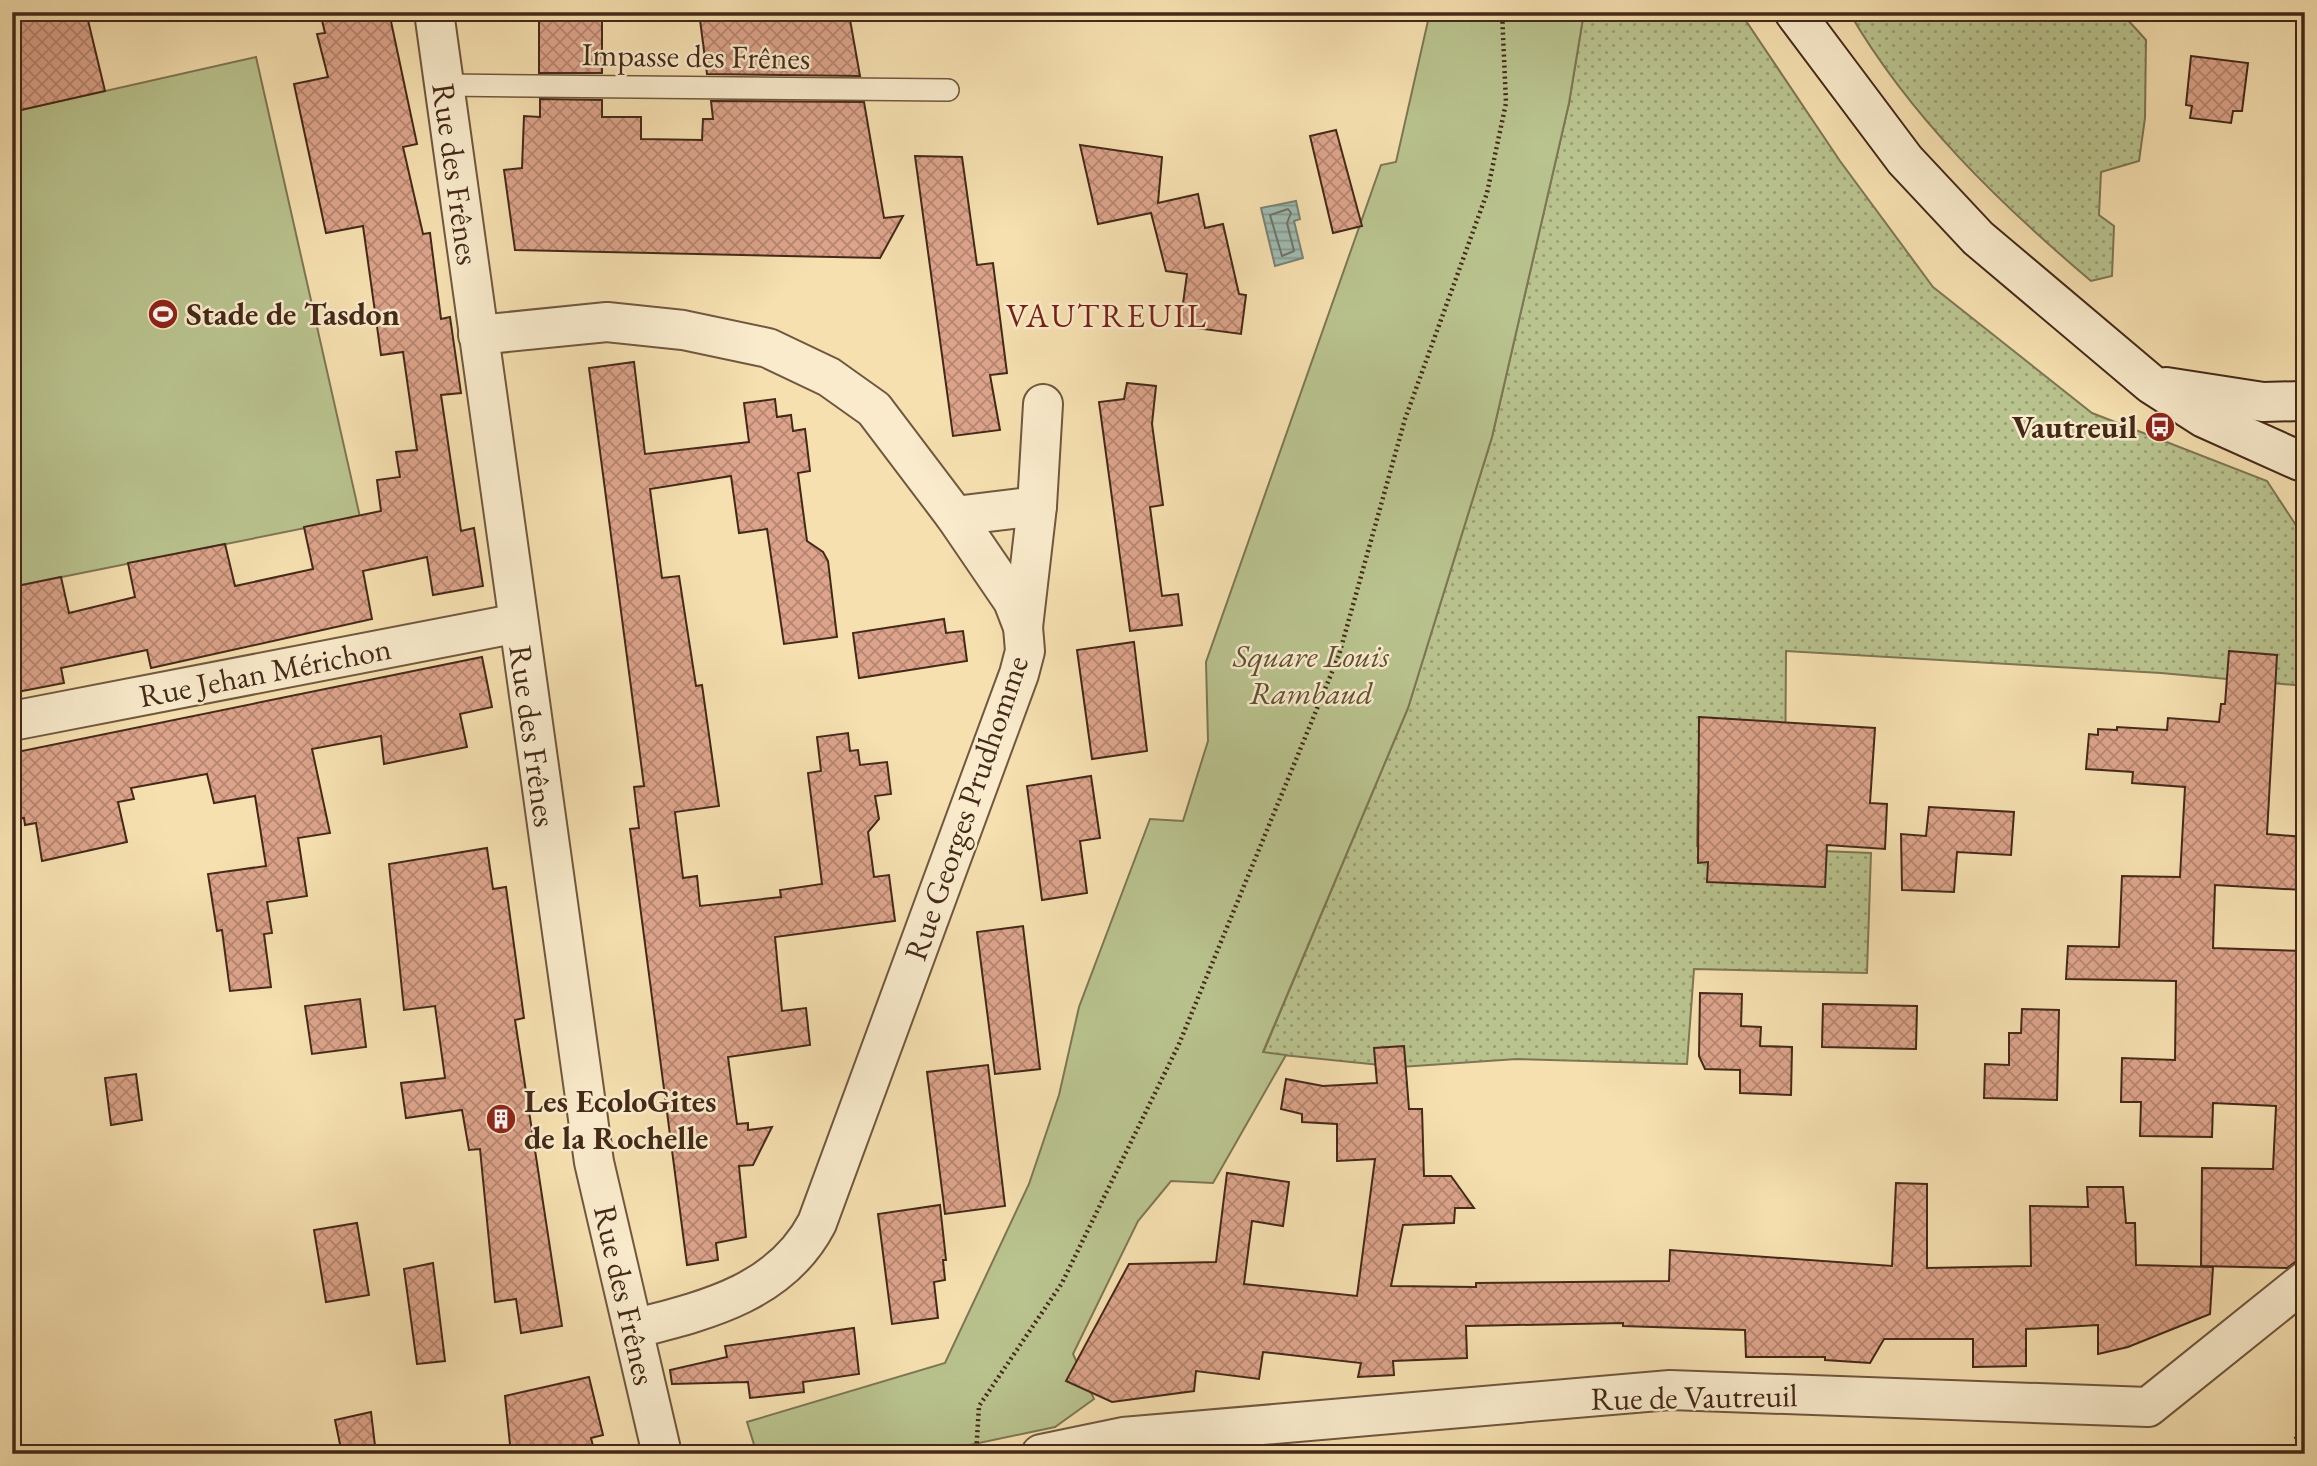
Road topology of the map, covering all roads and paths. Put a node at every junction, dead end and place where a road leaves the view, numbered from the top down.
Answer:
1 (434, 12) edge
2 (1502, 12) edge
3 (1794, 12) edge
4 (444, 85) junction
5 (948, 90) dead end
6 (478, 335) junction
7 (2151, 384) junction
8 (2304, 398) edge
9 (1043, 404) dead end
10 (2302, 467) edge
11 (1037, 506) junction
12 (955, 516) junction
13 (517, 624) junction
14 (1023, 627) junction
15 (12, 721) edge
16 (2305, 1281) edge
17 (632, 1329) junction
18 (1117, 1447) edge
19 (662, 1454) edge
20 (976, 1454) edge
21 (1041, 1454) edge

1 - 4 street, Rue des Frênes
2 - 20 path
3 - 7 street
4 - 5 lane, Impasse des Frênes
4 - 6 street, Rue des Frênes
6 - 12 street, Rue Georges Prudhomme
6 - 13 street, Rue des Frênes
7 - 8 street
7 - 10 street
8 - 10 street
9 - 11 street
11 - 12 street
11 - 14 street
12 - 14 street, Rue Georges Prudhomme
13 - 15 street, Rue Jehan Mérichon
13 - 17 street, Rue des Frênes
14 - 17 street, Rue Georges Prudhomme
16 - 18 street, Rue de Vautreuil
17 - 19 street, Rue des Frênes
18 - 21 street, Rue de Vautreuil

